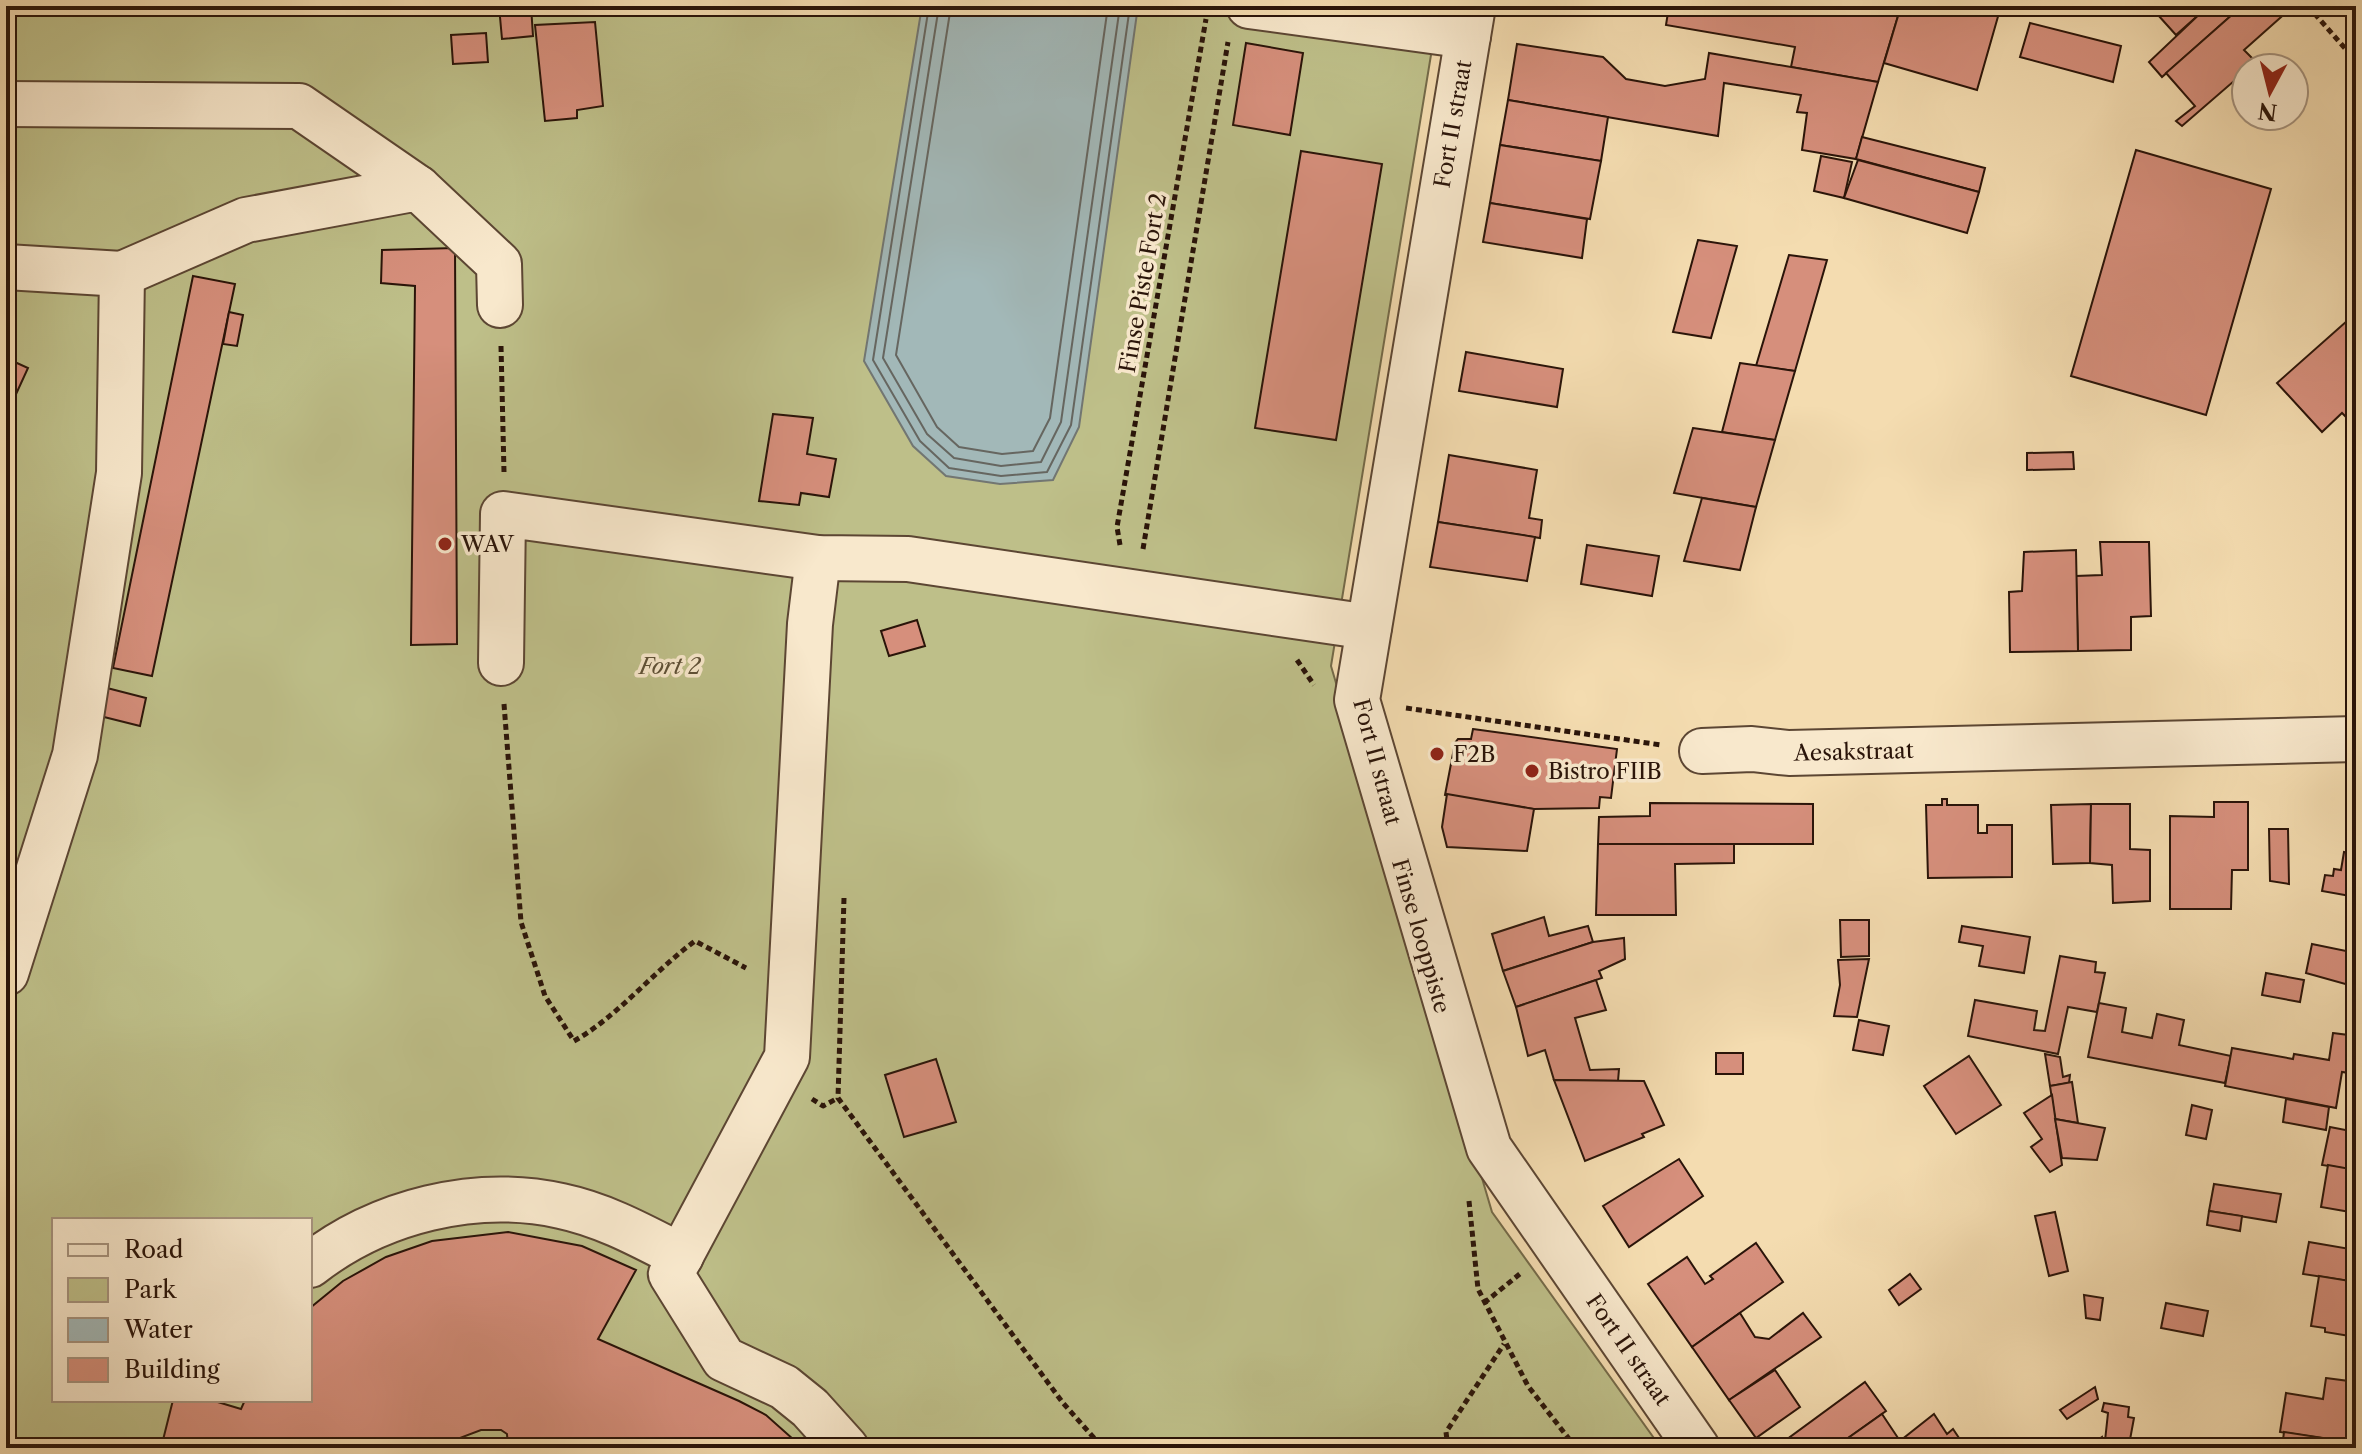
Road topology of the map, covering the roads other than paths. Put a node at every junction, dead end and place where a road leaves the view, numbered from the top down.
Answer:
1 (1239, 21) edge
2 (1471, 21) edge
3 (6, 104) edge
4 (418, 188) junction
5 (6, 267) edge
6 (122, 274) junction
7 (500, 305) road end
8 (818, 558) junction
9 (1369, 627) junction
10 (501, 663) road end
11 (2356, 739) edge
12 (1702, 751) road end
13 (6, 973) edge
14 (681, 1256) junction
15 (312, 1264) edge
16 (846, 1448) edge
17 (1697, 1448) edge

1 - 2 street
2 - 9 street, Fort II straat
3 - 4 street
4 - 6 street
4 - 7 street
5 - 6 street
6 - 13 street
8 - 9 street
8 - 10 street
8 - 14 street
9 - 17 street, Fort II straat
11 - 12 street, Aesakstraat
14 - 15 street
14 - 16 street

